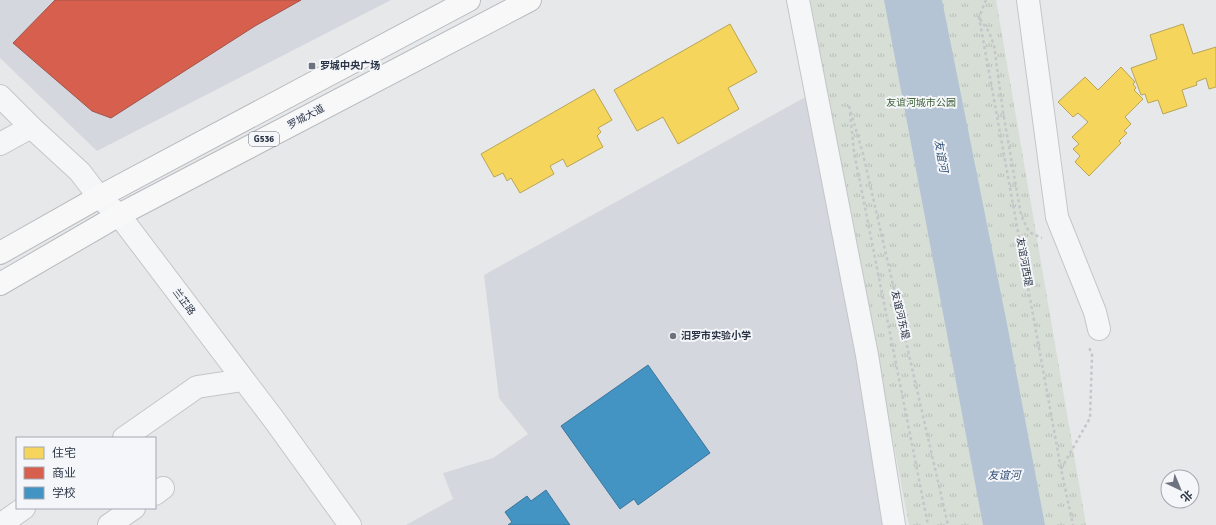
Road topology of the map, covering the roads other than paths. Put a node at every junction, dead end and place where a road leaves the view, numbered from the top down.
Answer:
1 (469, 0) edge
2 (530, 0) edge
3 (798, 0) edge
4 (1028, 0) edge
5 (0, 96) edge
6 (31, 127) junction
7 (0, 144) edge
8 (99, 197) junction
9 (119, 215) junction
10 (0, 253) edge
11 (0, 284) edge
12 (1099, 329) dead end
13 (243, 380) junction
14 (125, 437) edge
15 (23, 509) edge
16 (133, 509) edge
17 (0, 525) edge
18 (109, 525) edge
19 (350, 525) edge
20 (894, 525) edge

1 - 8 highway, G536
2 - 9 highway, 罗城大道 / G536
3 - 20 street
4 - 12 street
5 - 6 street, 兰芷路
6 - 7 street
6 - 8 street, 兰芷路
8 - 9 street, 兰芷路
8 - 10 highway, G536
9 - 11 highway, 罗城大道 / G536
9 - 13 street, 兰芷路
13 - 14 street
13 - 19 street, 兰芷路
15 - 17 street
16 - 18 street

